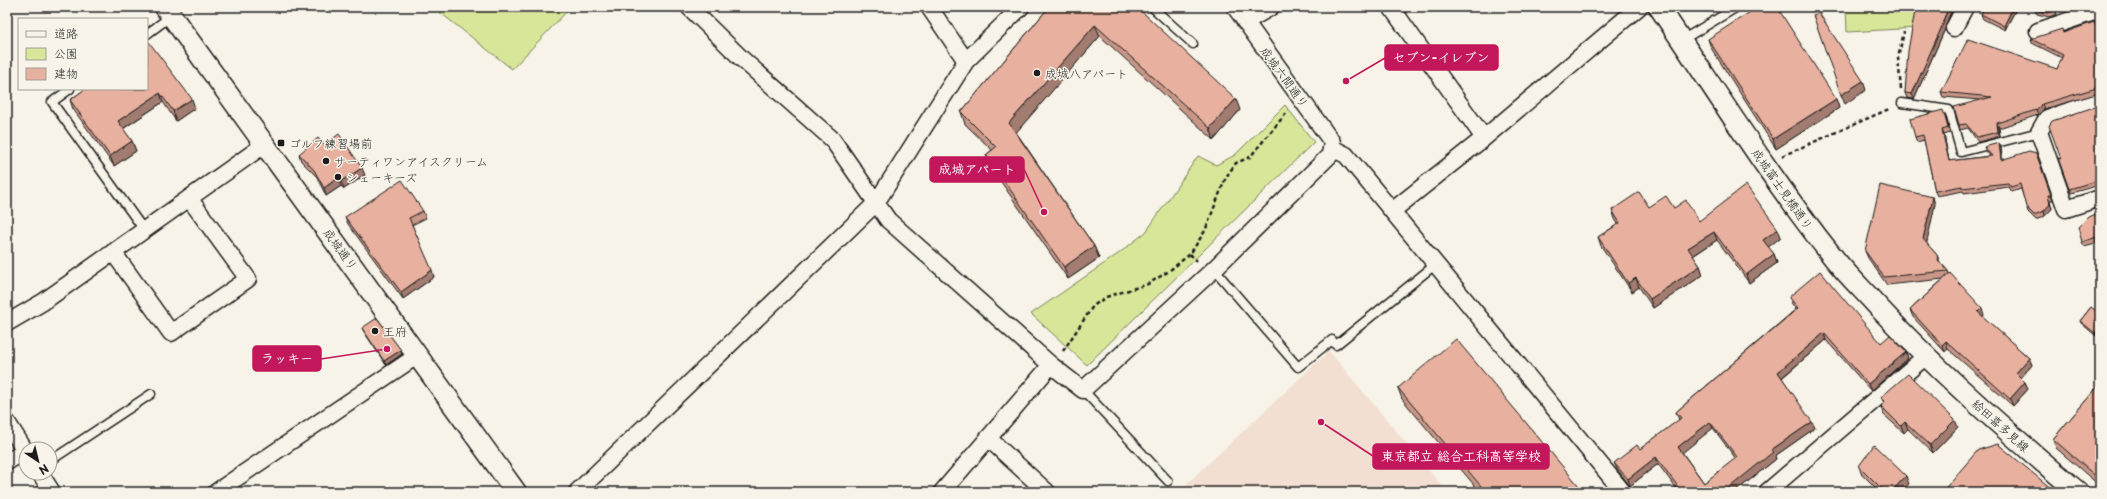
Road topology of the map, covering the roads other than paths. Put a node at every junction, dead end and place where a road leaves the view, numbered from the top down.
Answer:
1 (689, 7) edge
2 (929, 7) edge
3 (1021, 7) edge
4 (1152, 7) edge
5 (1235, 7) edge
6 (1271, 7) edge
7 (1391, 7) edge
8 (1639, 7) edge
9 (1659, 7) edge
10 (1738, 7) edge
11 (1965, 7) edge
12 (2096, 10) edge
13 (168, 12) edge
14 (1244, 22) junction
15 (1954, 28) dead end
16 (2038, 31) dead end
17 (148, 33) edge
18 (1682, 40) junction
19 (1194, 44) dead end
20 (966, 61) junction
21 (69, 90) edge
22 (2100, 101) edge
23 (1902, 103) road end
24 (2039, 132) junction
25 (1484, 138) junction
26 (264, 145) junction
27 (1332, 148) junction
28 (189, 198) junction
29 (2100, 198) edge
30 (876, 203) junction
31 (1392, 211) junction
32 (144, 230) junction
33 (113, 252) junction
34 (1436, 264) junction
35 (1214, 269) junction
36 (7, 323) edge
37 (418, 355) junction
38 (1926, 356) junction
39 (1056, 359) junction
40 (1083, 390) junction
41 (151, 394) dead end
42 (7, 422) edge
43 (988, 438) junction
44 (19, 441) edge
45 (18, 456) edge
46 (58, 456) edge
47 (7, 462) edge
48 (45, 481) edge
49 (1168, 481) dead end
50 (52, 492) edge
51 (216, 492) edge
52 (516, 492) edge
53 (577, 492) edge
54 (942, 492) edge
55 (1047, 492) edge
56 (1623, 492) edge
57 (1767, 492) edge
58 (2078, 492) edge

1 - 30 street
2 - 20 street
3 - 20 street
4 - 19 lane
5 - 14 street, 成城六間通り
6 - 14 street
7 - 25 street
8 - 25 street
9 - 18 street, 成城富士見橋通り
10 - 18 lane
11 - 15 street
12 - 16 street
13 - 17 lane
13 - 26 street, 成城通り
14 - 27 street, 成城六間通り
18 - 38 street, 成城富士見橋通り
20 - 30 street
21 - 32 lane
22 - 24 street
23 - 24 lane
24 - 29 street
25 - 31 street
26 - 28 street
26 - 37 street, 成城通り
27 - 31 street
27 - 35 street
28 - 32 street
28 - 33 street
30 - 39 street
30 - 53 street
31 - 34 street
32 - 33 street
33 - 36 street
34 - 35 lane
34 - 56 street
35 - 40 street
37 - 51 street
37 - 52 street, 成城通り
38 - 57 street
38 - 58 street, 給田喜多見線
39 - 40 street
39 - 43 street
40 - 49 lane
41 - 46 lane
42 - 44 street
43 - 54 street
43 - 55 street
45 - 47 street
48 - 50 street

